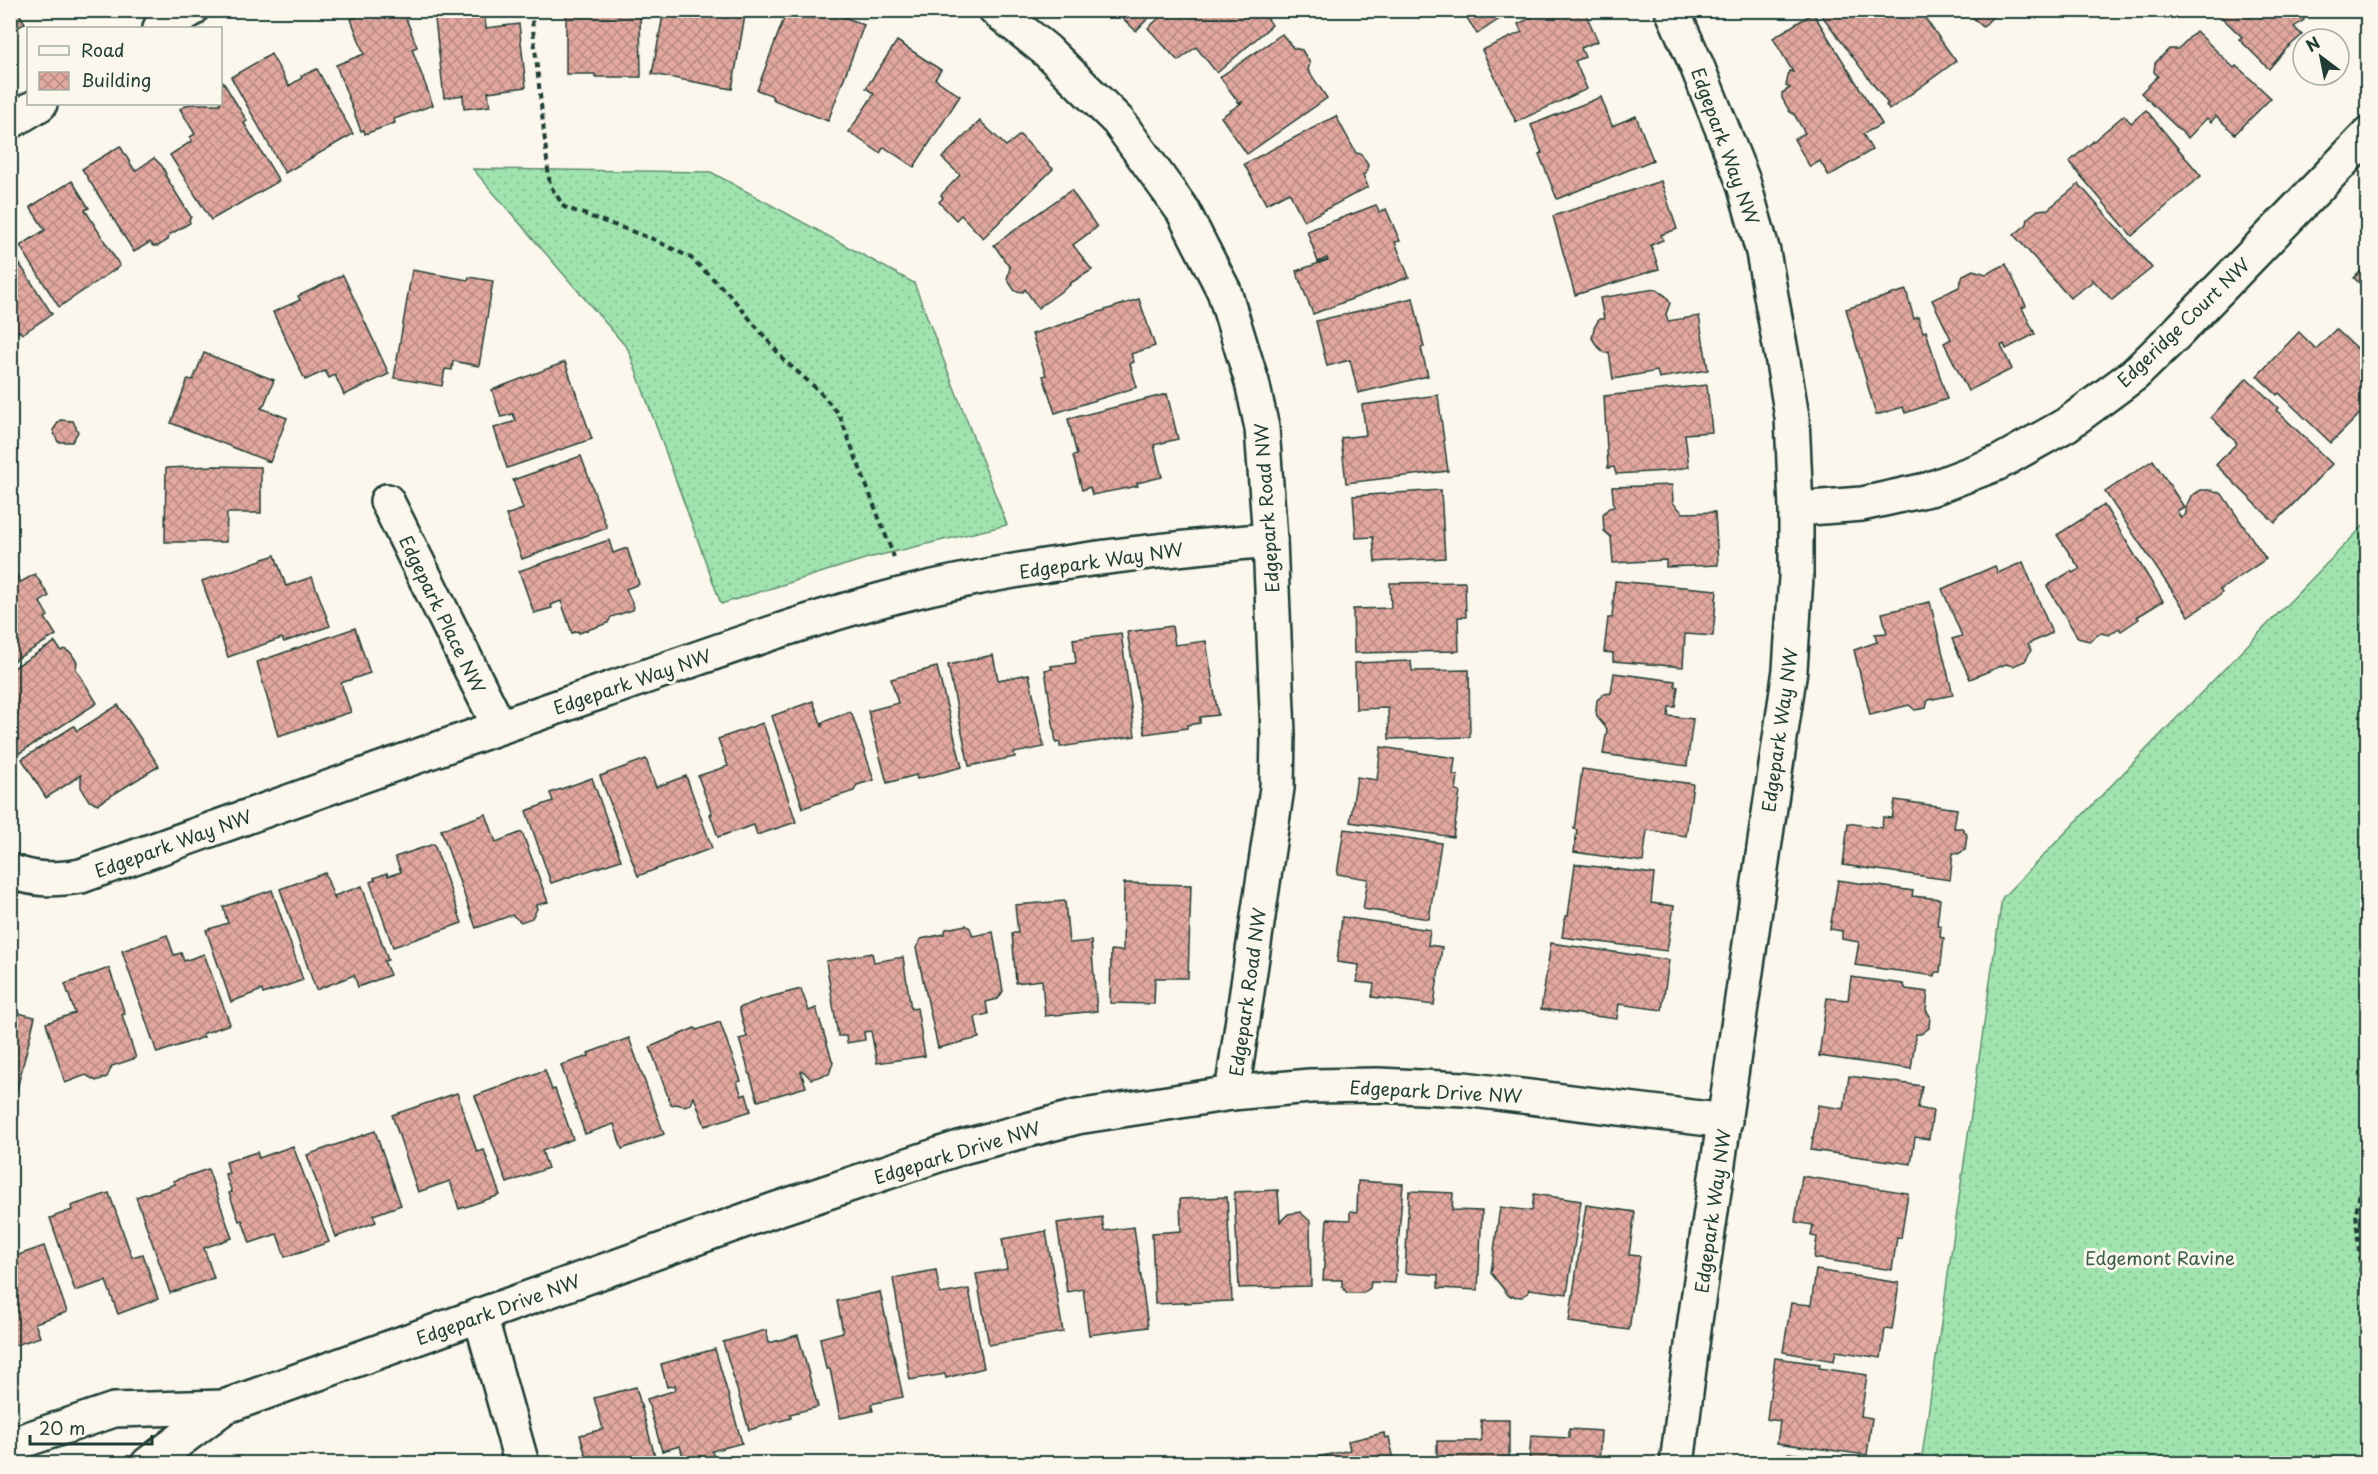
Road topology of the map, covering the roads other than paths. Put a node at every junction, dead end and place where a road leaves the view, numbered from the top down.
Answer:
1 (191, 10) edge
2 (996, 10) edge
3 (1672, 10) edge
4 (162, 27) edge
5 (38, 105) edge
6 (10, 122) edge
7 (2367, 135) edge
8 (387, 501) dead end
9 (1796, 509) junction
10 (1270, 540) junction
11 (499, 726) junction
12 (10, 871) edge
13 (1232, 1093) junction
14 (1725, 1121) junction
15 (480, 1315) junction
16 (224, 1407) junction
17 (10, 1445) edge
18 (148, 1464) edge
19 (522, 1464) edge
20 (1677, 1464) edge

1 - 4 street
2 - 10 street, Edgepark Road NW
3 - 9 street, Edgepark Way NW
5 - 6 street
7 - 9 street, Edgeridge Court NW
8 - 11 street, Edgepark Place NW
9 - 14 street, Edgepark Way NW
10 - 11 street, Edgepark Way NW
10 - 13 street, Edgepark Road NW
11 - 12 street, Edgepark Way NW
13 - 14 street, Edgepark Drive NW
13 - 15 street, Edgepark Drive NW
14 - 20 street, Edgepark Way NW
15 - 16 street, Edgepark Drive NW
15 - 19 street
16 - 17 street, Edgepark Drive NW
16 - 18 street, Edgepark Drive NW

